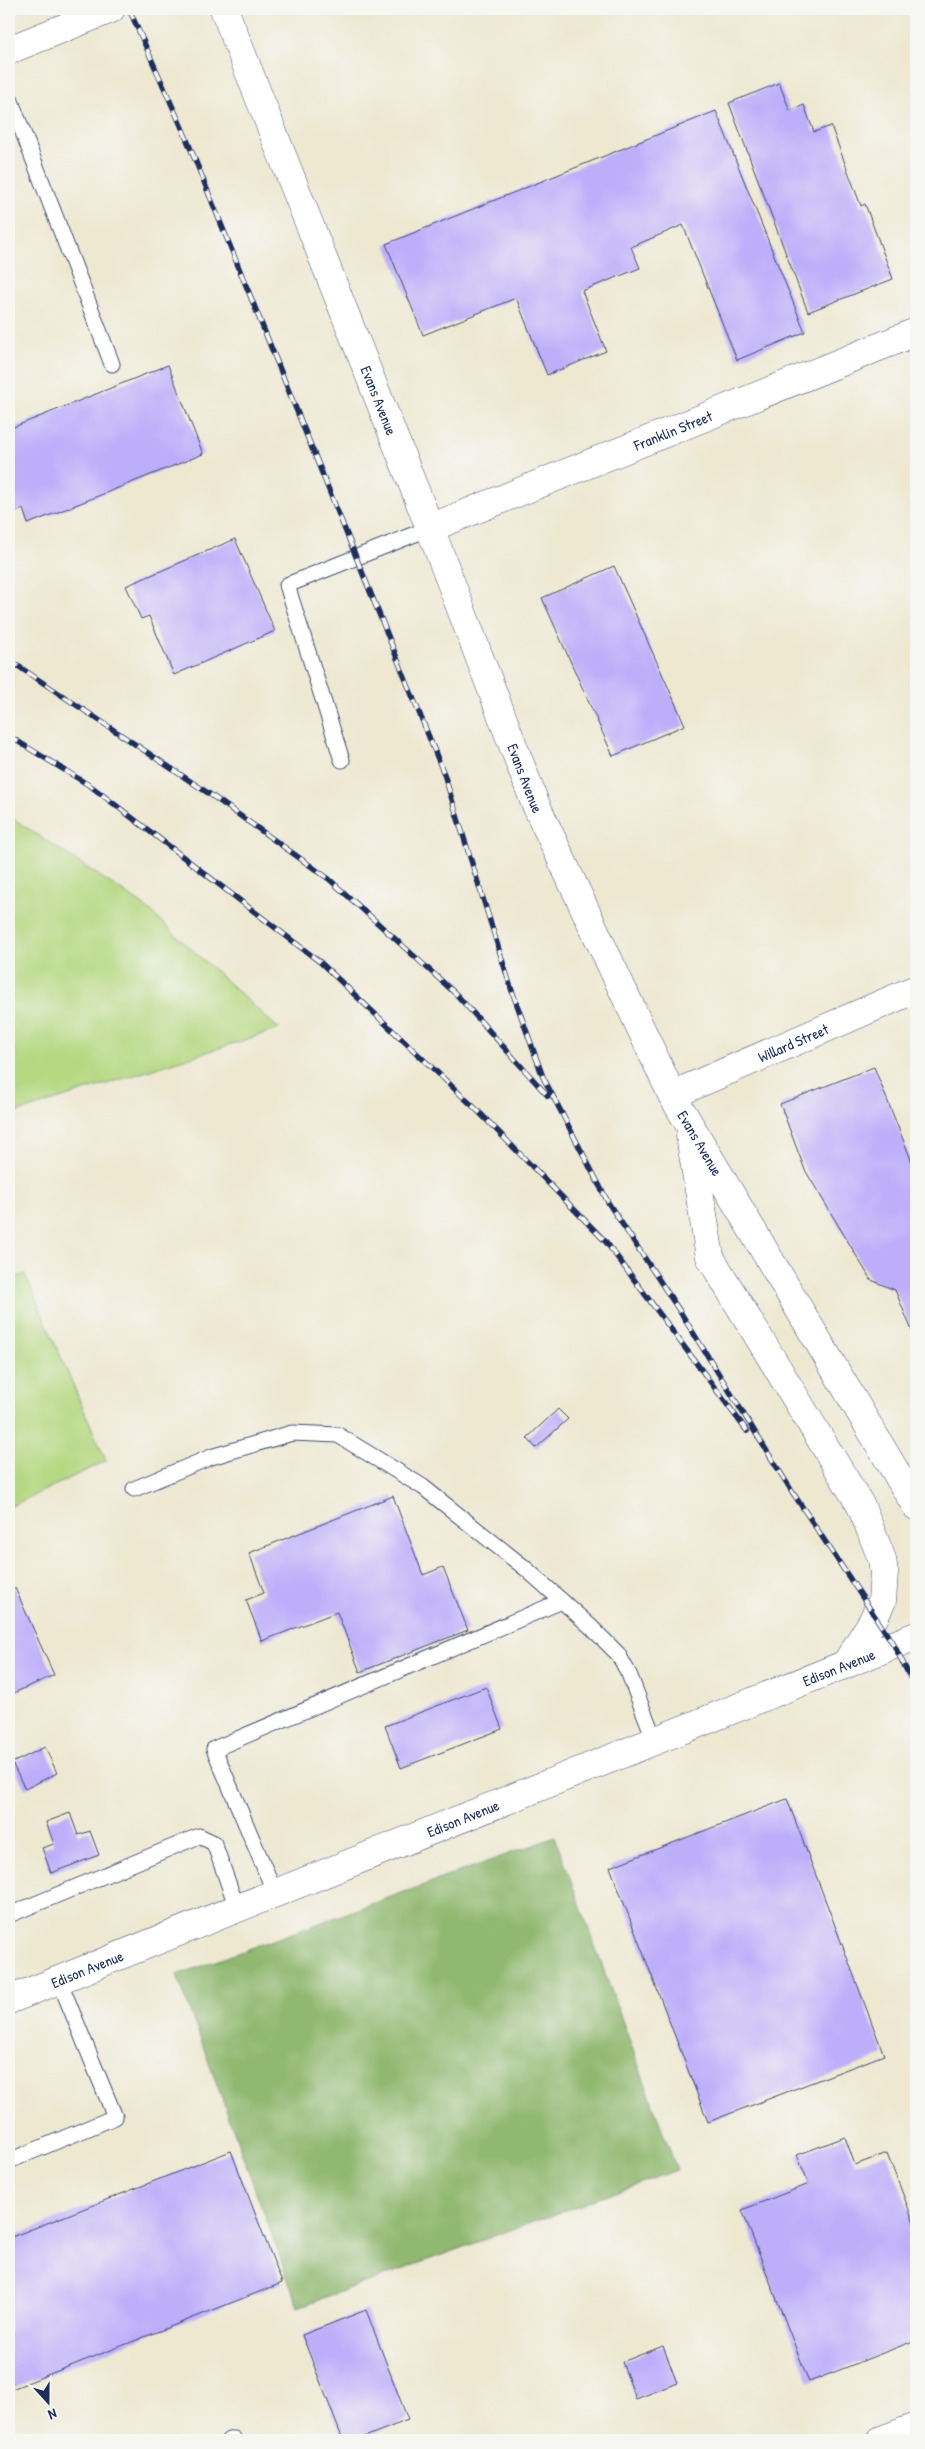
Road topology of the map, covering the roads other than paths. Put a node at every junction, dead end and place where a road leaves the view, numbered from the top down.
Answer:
1 (110, 9) edge
2 (224, 9) edge
3 (9, 50) edge
4 (9, 96) edge
5 (916, 332) edge
6 (112, 364) dead end
7 (430, 528) junction
8 (342, 760) dead end
9 (916, 989) edge
10 (672, 1094) junction
11 (688, 1122) junction
12 (134, 1489) dead end
13 (916, 1506) edge
14 (562, 1601) junction
15 (916, 1636) edge
16 (845, 1665) junction
17 (655, 1741) junction
18 (275, 1893) junction
19 (237, 1908) junction
20 (9, 1915) edge
21 (59, 1980) junction
22 (9, 2000) edge
23 (9, 2161) edge
24 (916, 2427) edge
25 (882, 2440) edge

1 - 3 main road
2 - 7 main road, Evans Avenue
4 - 6 lane
5 - 7 main road, Franklin Street
7 - 8 lane
7 - 10 main road, Evans Avenue
9 - 10 main road, Willard Street
10 - 11 main road, Evans Avenue
11 - 13 main road, Evans Avenue
11 - 16 main road
12 - 14 lane
14 - 17 lane
14 - 18 lane
15 - 16 main road, Edison Avenue
16 - 17 main road, Edison Avenue
17 - 18 main road, Edison Avenue
18 - 19 main road, Edison Avenue
19 - 20 lane
19 - 21 main road, Edison Avenue
21 - 22 main road, Edison Avenue
21 - 23 lane
24 - 25 main road

